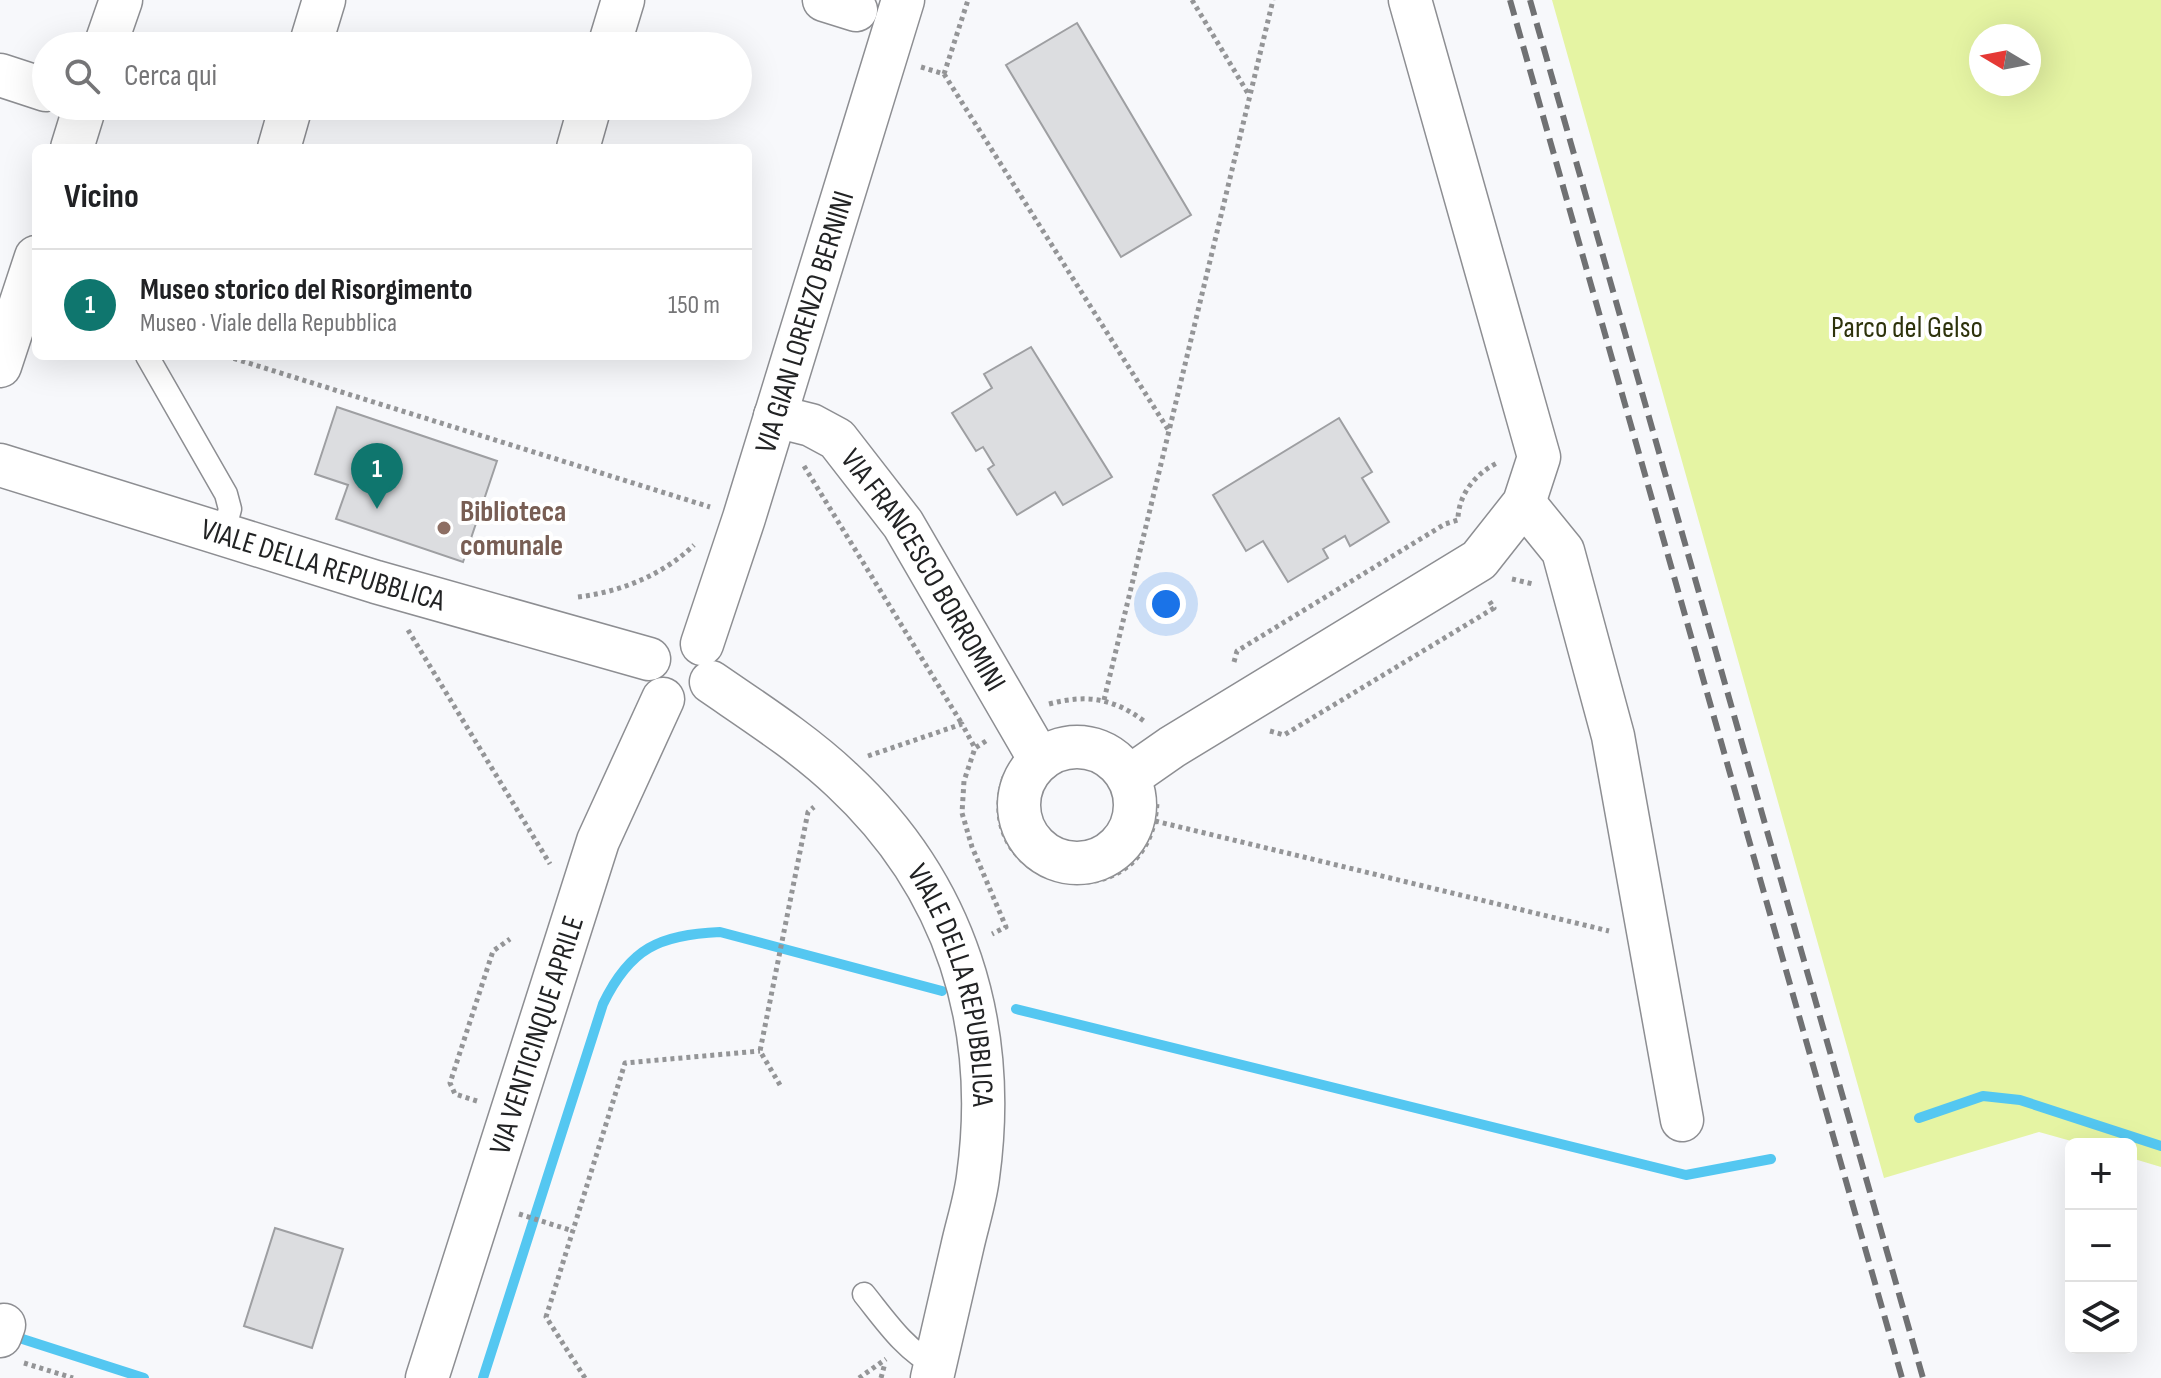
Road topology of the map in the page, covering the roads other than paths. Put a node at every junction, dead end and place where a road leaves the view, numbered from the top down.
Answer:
1 (121, 0) edge
2 (324, 0) edge
3 (623, 0) edge
4 (1410, 0) edge
5 (840, 5) edge
6 (895, 26) edge
7 (110, 32) edge
8 (314, 32) edge
9 (613, 32) edge
10 (0, 75) edge
11 (32, 85) edge
12 (81, 120) edge
13 (287, 120) edge
14 (586, 120) edge
15 (73, 144) edge
16 (280, 144) edge
17 (579, 144) edge
18 (32, 279) edge
19 (149, 360) edge
20 (0, 366) edge
21 (793, 421) junction
22 (0, 465) edge
23 (1524, 503) junction
24 (223, 535) junction
25 (649, 659) junction
26 (706, 663) junction
27 (663, 699) junction
28 (1023, 766) junction
29 (1142, 786) junction
30 (1682, 1120) dead end
31 (864, 1294) dead end
32 (934, 1372) edge
33 (427, 1378) edge

1 - 7 street
2 - 8 street
3 - 9 street
4 - 23 street
5 - 6 lane
6 - 21 street, VIA GIAN LORENZO BERNINI
10 - 11 street
12 - 15 street
13 - 16 street
14 - 17 street
18 - 20 street
19 - 24 lane
21 - 26 street, VIA GIAN LORENZO BERNINI
21 - 28 street, VIA FRANCESCO BORROMINI
22 - 24 street, VIALE DELLA REPUBBLICA
23 - 29 street
23 - 30 street
24 - 25 street, VIALE DELLA REPUBBLICA
25 - 26 street
25 - 27 street
26 - 27 street
26 - 32 street, VIALE DELLA REPUBBLICA
27 - 33 street, VIA VENTICINQUE APRILE
28 - 29 street
28 - 29 street
31 - 32 lane

